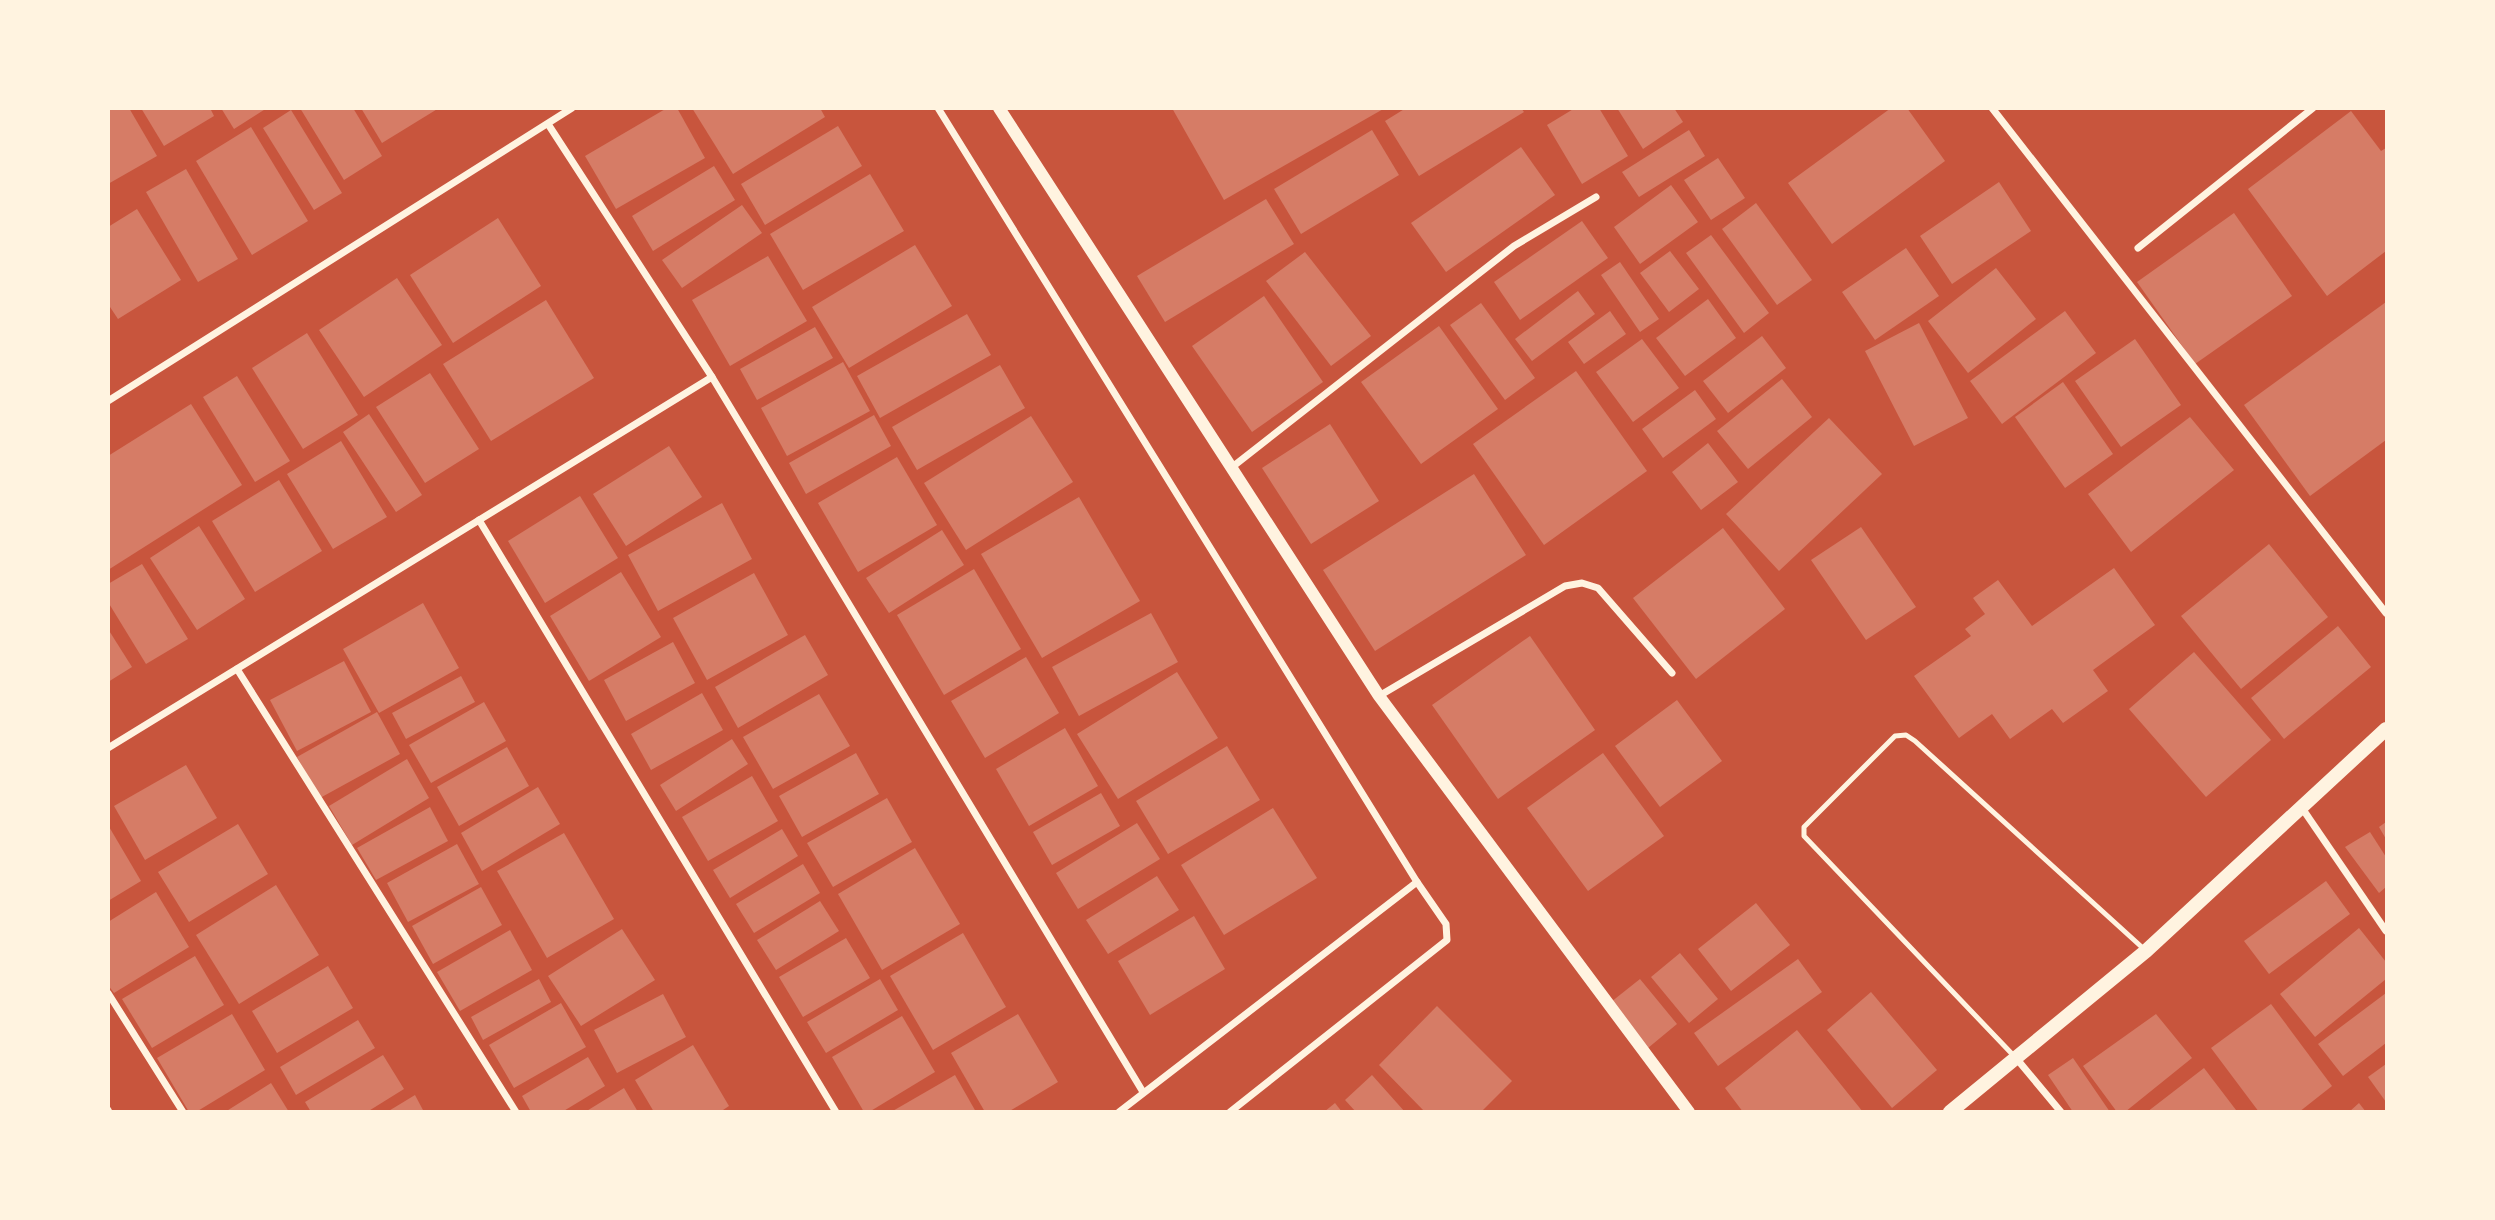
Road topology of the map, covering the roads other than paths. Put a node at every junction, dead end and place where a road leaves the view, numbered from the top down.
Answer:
1 (572, 108) edge
2 (938, 108) edge
3 (999, 108) edge
4 (1992, 108) edge
5 (2313, 108) edge
6 (548, 124) junction
7 (1596, 197) dead end
8 (2138, 248) dead end
9 (712, 377) junction
10 (108, 401) edge
11 (1230, 468) junction
12 (480, 520) junction
13 (2386, 613) edge
14 (237, 669) junction
15 (1672, 673) dead end
16 (1379, 696) junction
17 (2386, 729) edge
18 (108, 748) edge
19 (2302, 808) junction
20 (1416, 882) junction
21 (2386, 931) edge
22 (2146, 951) junction
23 (108, 993) edge
24 (2016, 1058) junction
25 (1143, 1092) junction
26 (183, 1111) edge
27 (516, 1111) edge
28 (836, 1111) edge
29 (1119, 1111) edge
30 (1230, 1111) edge
31 (1689, 1111) edge
32 (1950, 1111) edge
33 (2061, 1111) edge

1 - 6 street
2 - 20 street
3 - 11 street
4 - 13 street
5 - 8 street
6 - 9 street
6 - 10 street
7 - 11 street
9 - 12 street
9 - 25 street
11 - 16 street
12 - 14 street
12 - 28 street
14 - 18 street
14 - 27 street
15 - 16 street
16 - 31 street
17 - 19 main road
19 - 21 street
19 - 22 main road
20 - 25 street
20 - 30 street
22 - 24 main road
22 - 24 lane
23 - 26 street
24 - 32 main road
24 - 33 street
25 - 29 street

